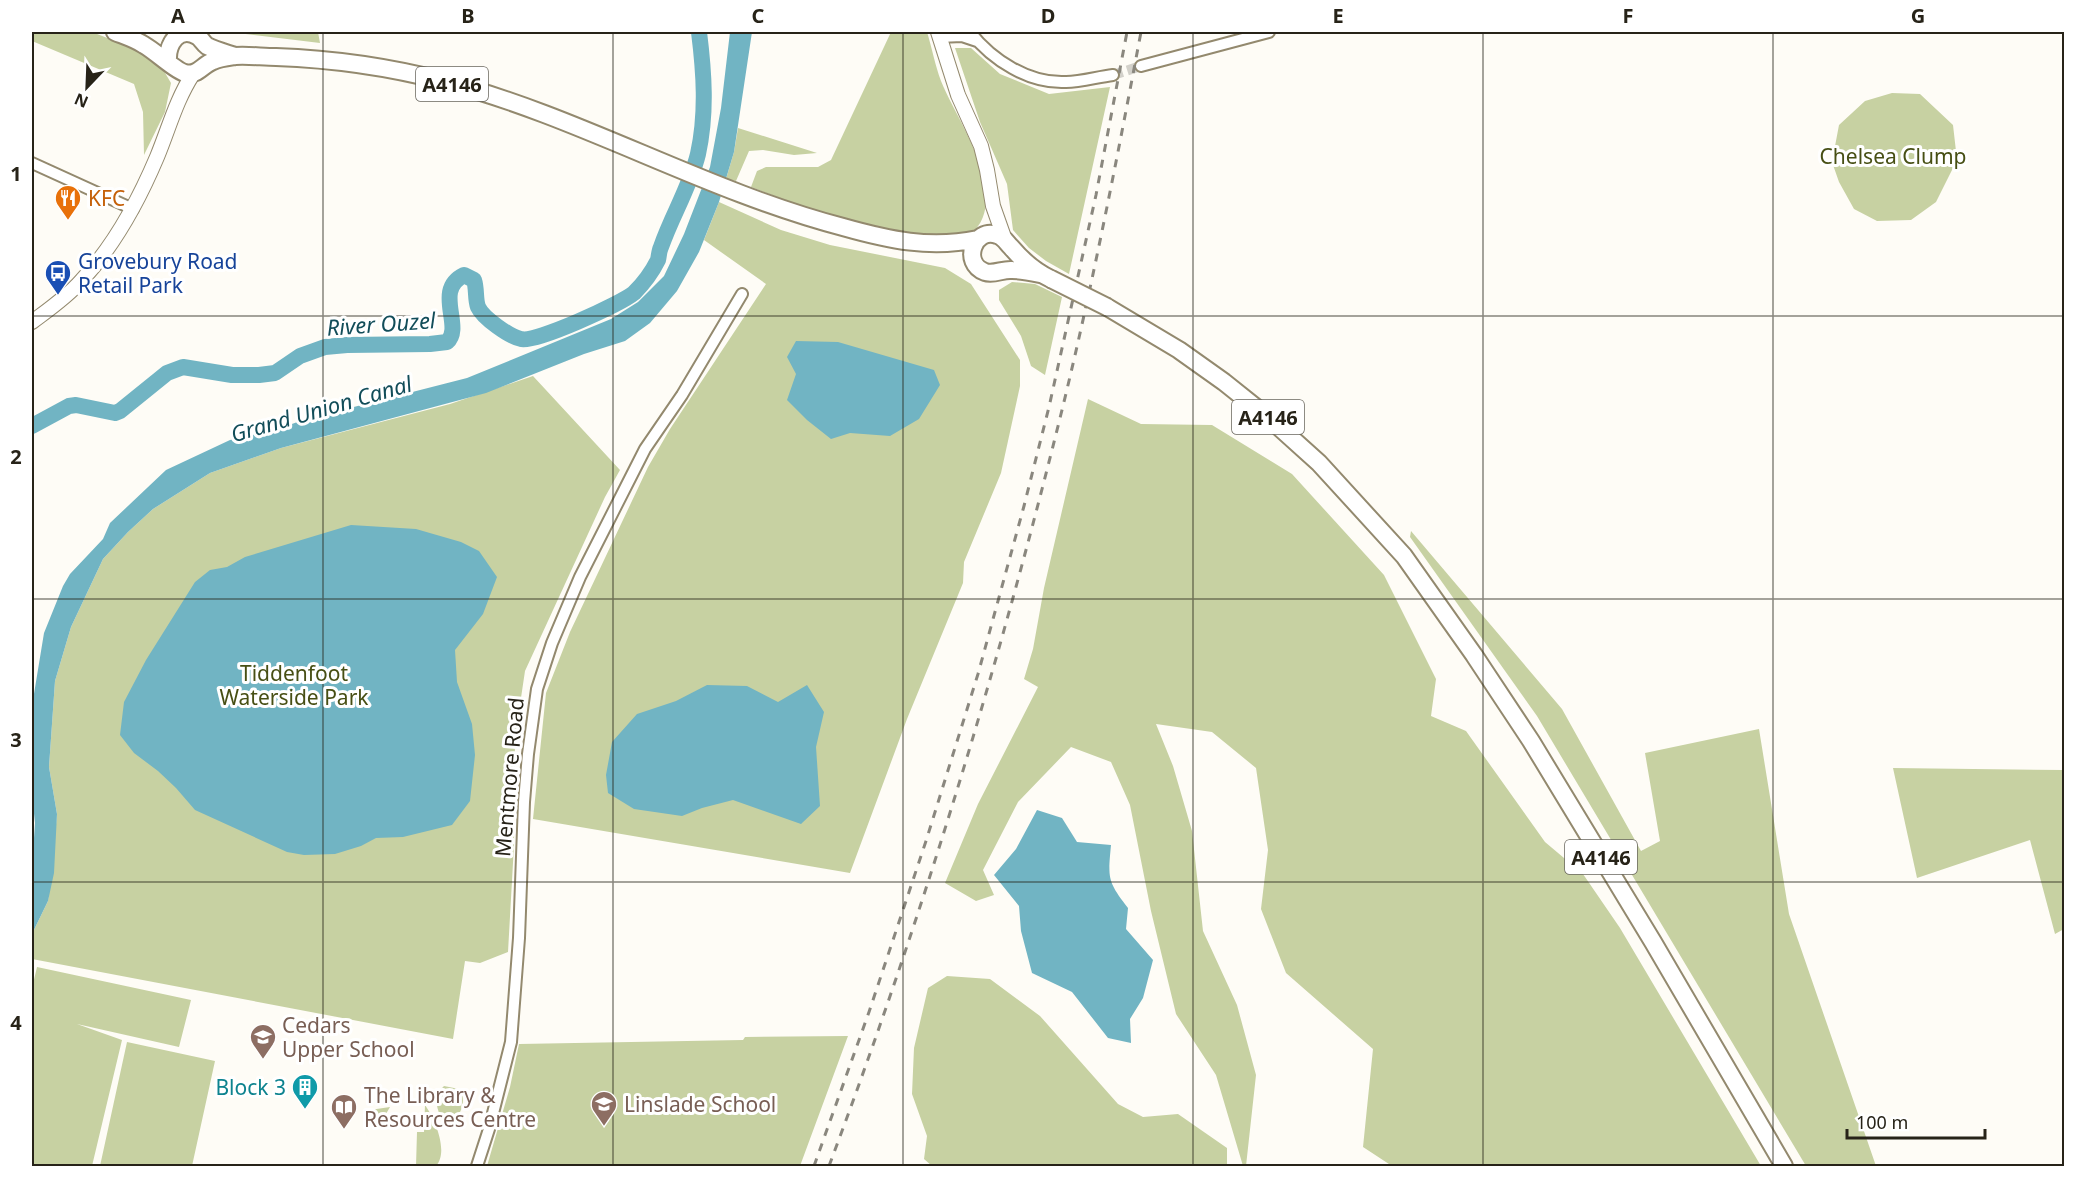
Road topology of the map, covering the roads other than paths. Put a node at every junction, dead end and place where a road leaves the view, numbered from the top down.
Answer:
1 (115, 32) edge
2 (1269, 32) edge
3 (938, 34) edge
4 (973, 36) edge
5 (172, 41) junction
6 (143, 44) junction
7 (206, 45) junction
8 (236, 56) junction
9 (172, 65) junction
10 (1141, 66) tunnel mouth
11 (199, 69) junction
12 (1113, 75) tunnel mouth
13 (179, 95) junction
14 (32, 163) edge
15 (993, 206) junction
16 (133, 209) junction
17 (979, 238) junction
18 (1007, 243) junction
19 (940, 245) junction
20 (975, 265) junction
21 (1001, 270) junction
22 (1046, 277) junction
23 (742, 294) dead end
24 (32, 322) edge
25 (477, 1167) edge
26 (1784, 1167) edge

1 - 6 highway, A4146
2 - 10 street
3 - 4 street
3 - 15 main road
4 - 12 street
5 - 6 highway, A4146
5 - 7 highway, A4146
5 - 9 highway
6 - 9 highway, A4146
7 - 8 highway, A4146
7 - 11 highway
8 - 11 highway, A4146
8 - 19 highway, A4146
9 - 11 highway, A4146
9 - 13 main road
11 - 13 main road
13 - 16 main road
14 - 16 street
15 - 17 main road
15 - 18 main road
16 - 24 main road
17 - 18 highway
17 - 19 highway, A4146
17 - 20 highway
18 - 21 highway
18 - 22 highway, A4146
19 - 20 highway, A4146
20 - 21 highway
21 - 22 highway, A4146
22 - 26 highway, A4146, bridge
23 - 25 street, Mentmore Road

